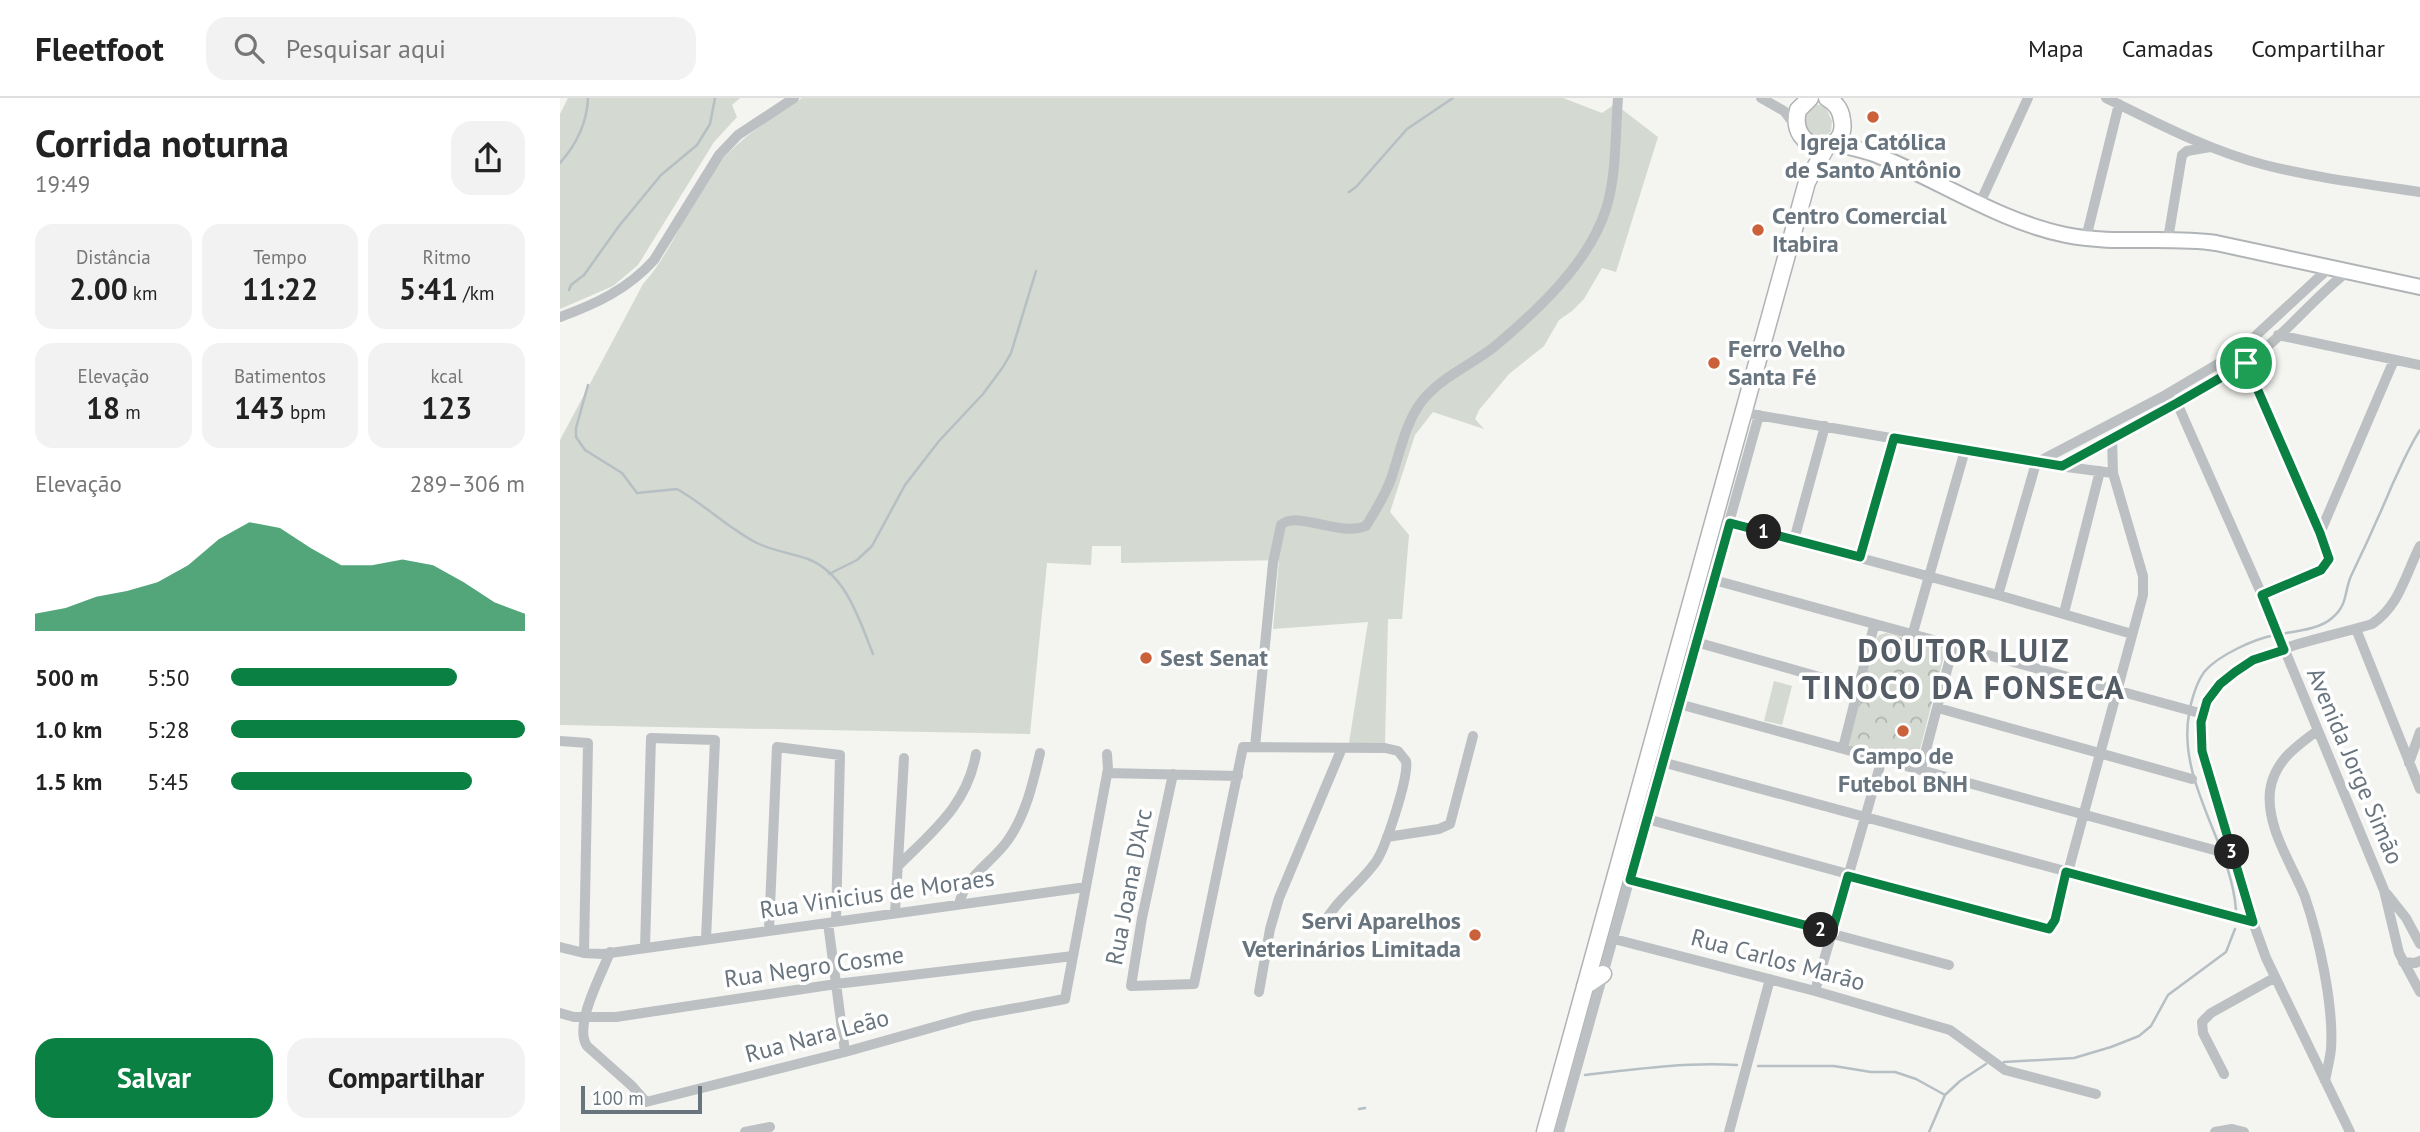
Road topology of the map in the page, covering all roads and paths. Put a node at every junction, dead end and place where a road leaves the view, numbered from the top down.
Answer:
1 (794, 98) edge
2 (1618, 98) edge
3 (2028, 98) edge
4 (2106, 98) edge
5 (1808, 99) edge
6 (1765, 100) edge
7 (1833, 100) edge
8 (2119, 104) junction
9 (1842, 120) junction
10 (1800, 133) junction
11 (1830, 144) junction
12 (2213, 147) junction
13 (1874, 154) junction
14 (1807, 182) junction
15 (2420, 192) edge
16 (1980, 203) junction
17 (2086, 238) junction
18 (2168, 239) junction
19 (2329, 268) junction
20 (2347, 272) junction
21 (2420, 287) edge
22 (560, 317) edge
23 (2278, 335) junction
24 (2238, 352) junction
25 (2394, 360) junction
26 (2246, 363) junction
27 (2420, 365) edge
28 (2162, 397) junction
29 (2177, 403) junction
30 (2132, 413) junction
31 (1752, 414) junction
32 (2138, 424) junction
33 (1825, 426) junction
34 (1894, 438) junction
35 (2112, 438) junction
36 (1965, 450) junction
37 (2036, 463) junction
38 (2062, 466) junction
39 (2099, 471) junction
40 (2113, 473) junction
41 (1730, 523) junction
42 (2320, 533) junction
43 (1794, 540) junction
44 (2420, 545) edge
45 (1860, 557) junction
46 (2416, 564) edge
47 (1929, 576) junction
48 (1714, 580) junction
49 (1998, 595) junction
50 (2262, 595) junction
51 (2064, 613) junction
52 (1874, 626) junction
53 (2356, 629) junction
54 (2132, 634) junction
55 (1912, 636) junction
56 (2280, 640) junction
57 (1688, 643) junction
58 (1953, 647) junction
59 (1858, 688) junction
60 (2116, 691) junction
61 (1679, 704) junction
62 (1938, 708) junction
63 (2194, 712) junction
64 (2318, 731) junction
65 (2420, 732) edge
66 (1472, 736) dead end
67 (560, 741) edge
68 (1255, 747) junction
69 (1342, 748) junction
70 (1843, 748) junction
71 (1040, 753) dead end
72 (2100, 753) junction
73 (976, 754) dead end
74 (1107, 754) dead end
75 (904, 758) dead end
76 (1882, 759) junction
77 (1662, 762) junction
78 (2409, 763) junction
79 (1921, 769) junction
80 (1107, 773) junction
81 (1173, 774) junction
82 (1238, 776) junction
83 (2192, 779) dead end
84 (2420, 789) edge
85 (2082, 813) junction
86 (1865, 816) junction
87 (1647, 820) junction
88 (1387, 838) junction
89 (2214, 850) dead end
90 (898, 866) junction
91 (2066, 872) junction
92 (1848, 876) junction
93 (1630, 880) junction
94 (1086, 887) junction
95 (2385, 890) junction
96 (958, 904) junction
97 (895, 913) junction
98 (2406, 918) junction
99 (2420, 918) edge
100 (832, 922) junction
101 (2253, 922) junction
102 (1323, 925) dead end
103 (769, 930) junction
104 (2394, 930) junction
105 (1832, 932) junction
106 (706, 939) junction
107 (1614, 939) junction
108 (2419, 942) edge
109 (2396, 945) junction
110 (560, 947) edge
111 (645, 948) junction
112 (610, 952) junction
113 (584, 954) junction
114 (1073, 956) junction
115 (2420, 961) edge
116 (2403, 962) junction
117 (1949, 965) dead end
118 (2420, 972) edge
119 (1603, 974) junction
120 (2274, 978) junction
121 (1770, 979) junction
122 (836, 984) junction
123 (1585, 986) junction
124 (2419, 989) edge
125 (1815, 991) junction
126 (1259, 992) dead end
127 (560, 1013) edge
128 (586, 1017) junction
129 (845, 1052) junction
130 (2224, 1074) dead end
131 (2325, 1081) junction
132 (2096, 1094) dead end
133 (770, 1127) dead end
134 (745, 1132) edge
135 (1545, 1132) edge
136 (1559, 1132) edge
137 (1728, 1132) edge
138 (2215, 1132) edge
139 (2244, 1132) edge
140 (2350, 1132) edge

1 - 22 street
2 - 68 street
3 - 16 street
4 - 8 street
5 - 6 street
5 - 10 highway
6 - 10 street
7 - 9 highway
8 - 12 street
8 - 17 street
9 - 11 highway
9 - 13 main road
10 - 11 highway
10 - 14 highway
11 - 13 main road
11 - 14 highway
12 - 15 street
12 - 18 street
13 - 16 main road
14 - 31 highway
16 - 17 main road
17 - 18 main road
18 - 19 main road
19 - 20 main road
19 - 24 street
20 - 21 main road
20 - 23 street
23 - 25 street
23 - 26 street
24 - 26 street
24 - 28 street
25 - 27 street
25 - 42 street
26 - 29 street
26 - 42 street
28 - 29 street
28 - 30 street
29 - 32 street
29 - 50 street, Avenida Jorge Simão
30 - 32 street
30 - 37 street
31 - 33 street
31 - 41 street
31 - 57 highway
32 - 35 street
33 - 34 street
33 - 43 street
34 - 36 street
34 - 45 street
35 - 38 street
35 - 40 street
36 - 37 street
36 - 47 street
37 - 38 street
37 - 49 street
38 - 39 street
39 - 40 street
39 - 51 street
40 - 54 street
41 - 43 street
41 - 48 street
42 - 50 street
43 - 45 street
44 - 46 street
45 - 47 street
46 - 53 street
47 - 49 street
47 - 55 street
48 - 52 street
48 - 57 street
49 - 51 street
50 - 56 street, Avenida Jorge Simão
51 - 54 street
52 - 55 street
52 - 59 street
53 - 56 street
53 - 78 street
54 - 60 street
55 - 58 street
56 - 63 street
56 - 64 street, Avenida Jorge Simão
57 - 59 street
57 - 61 street
57 - 123 highway
58 - 60 street
58 - 62 street
59 - 70 street
60 - 63 street
60 - 72 street
61 - 70 street
61 - 77 street
62 - 72 street
62 - 79 street
63 - 101 street
64 - 95 street, Avenida Jorge Simão
64 - 131 street
65 - 78 street
66 - 88 street
67 - 113 street
68 - 69 street
68 - 82 street
69 - 88 street
69 - 126 street
70 - 76 street
71 - 96 street
72 - 83 street
72 - 85 street
73 - 90 street
74 - 80 street
75 - 90 street
76 - 79 street
76 - 86 street
77 - 86 street
77 - 87 street
78 - 84 street
79 - 85 street
80 - 81 street
80 - 94 street
81 - 82 street
81 - 82 street, Rua Joana D'Arc
85 - 89 street
85 - 91 street
86 - 91 street
86 - 92 street
87 - 92 street
87 - 93 street
88 - 102 street
90 - 97 street
91 - 92 street
91 - 101 street
92 - 105 street
93 - 105 street
93 - 107 street
94 - 96 street, Rua Vinicius de Moraes
94 - 114 street, Rua Nara Leão
95 - 98 street, Avenida Jorge Simão
95 - 104 street, Avenida Jorge Simão
96 - 97 street, Rua Vinicius de Moraes
97 - 100 street, Rua Vinicius de Moraes
98 - 99 street
98 - 104 street
98 - 108 street, Avenida Jorge Simão
100 - 103 street, Rua Vinicius de Moraes
100 - 103 street
100 - 122 street
101 - 120 street
103 - 106 street, Rua Vinicius de Moraes
104 - 109 street, Avenida Jorge Simão
105 - 117 street
105 - 125 street
106 - 111 street, Rua Vinicius de Moraes
106 - 111 street
107 - 119 street
107 - 121 street, Rua Carlos Marão
108 - 109 street
109 - 116 street, Avenida Jorge Simão
110 - 113 street, Rua Vinicius de Moraes
111 - 112 street, Rua Vinicius de Moraes
112 - 113 street, Rua Vinicius de Moraes
112 - 128 street, Rua Nara Leão
114 - 122 street, Rua Negro Cosme
114 - 129 street, Rua Nara Leão
115 - 116 street
116 - 124 street, Avenida Jorge Simão
118 - 124 street, Avenida Jorge Simão
119 - 123 highway
119 - 136 street
120 - 130 street
120 - 131 street
121 - 125 street, Rua Carlos Marão
121 - 137 street
122 - 128 street, Rua Negro Cosme
122 - 129 street
123 - 135 highway
125 - 132 street, Rua Carlos Marão
127 - 128 street, Rua Negro Cosme
128 - 129 street, Rua Nara Leão
131 - 140 street
133 - 134 street
138 - 139 street

